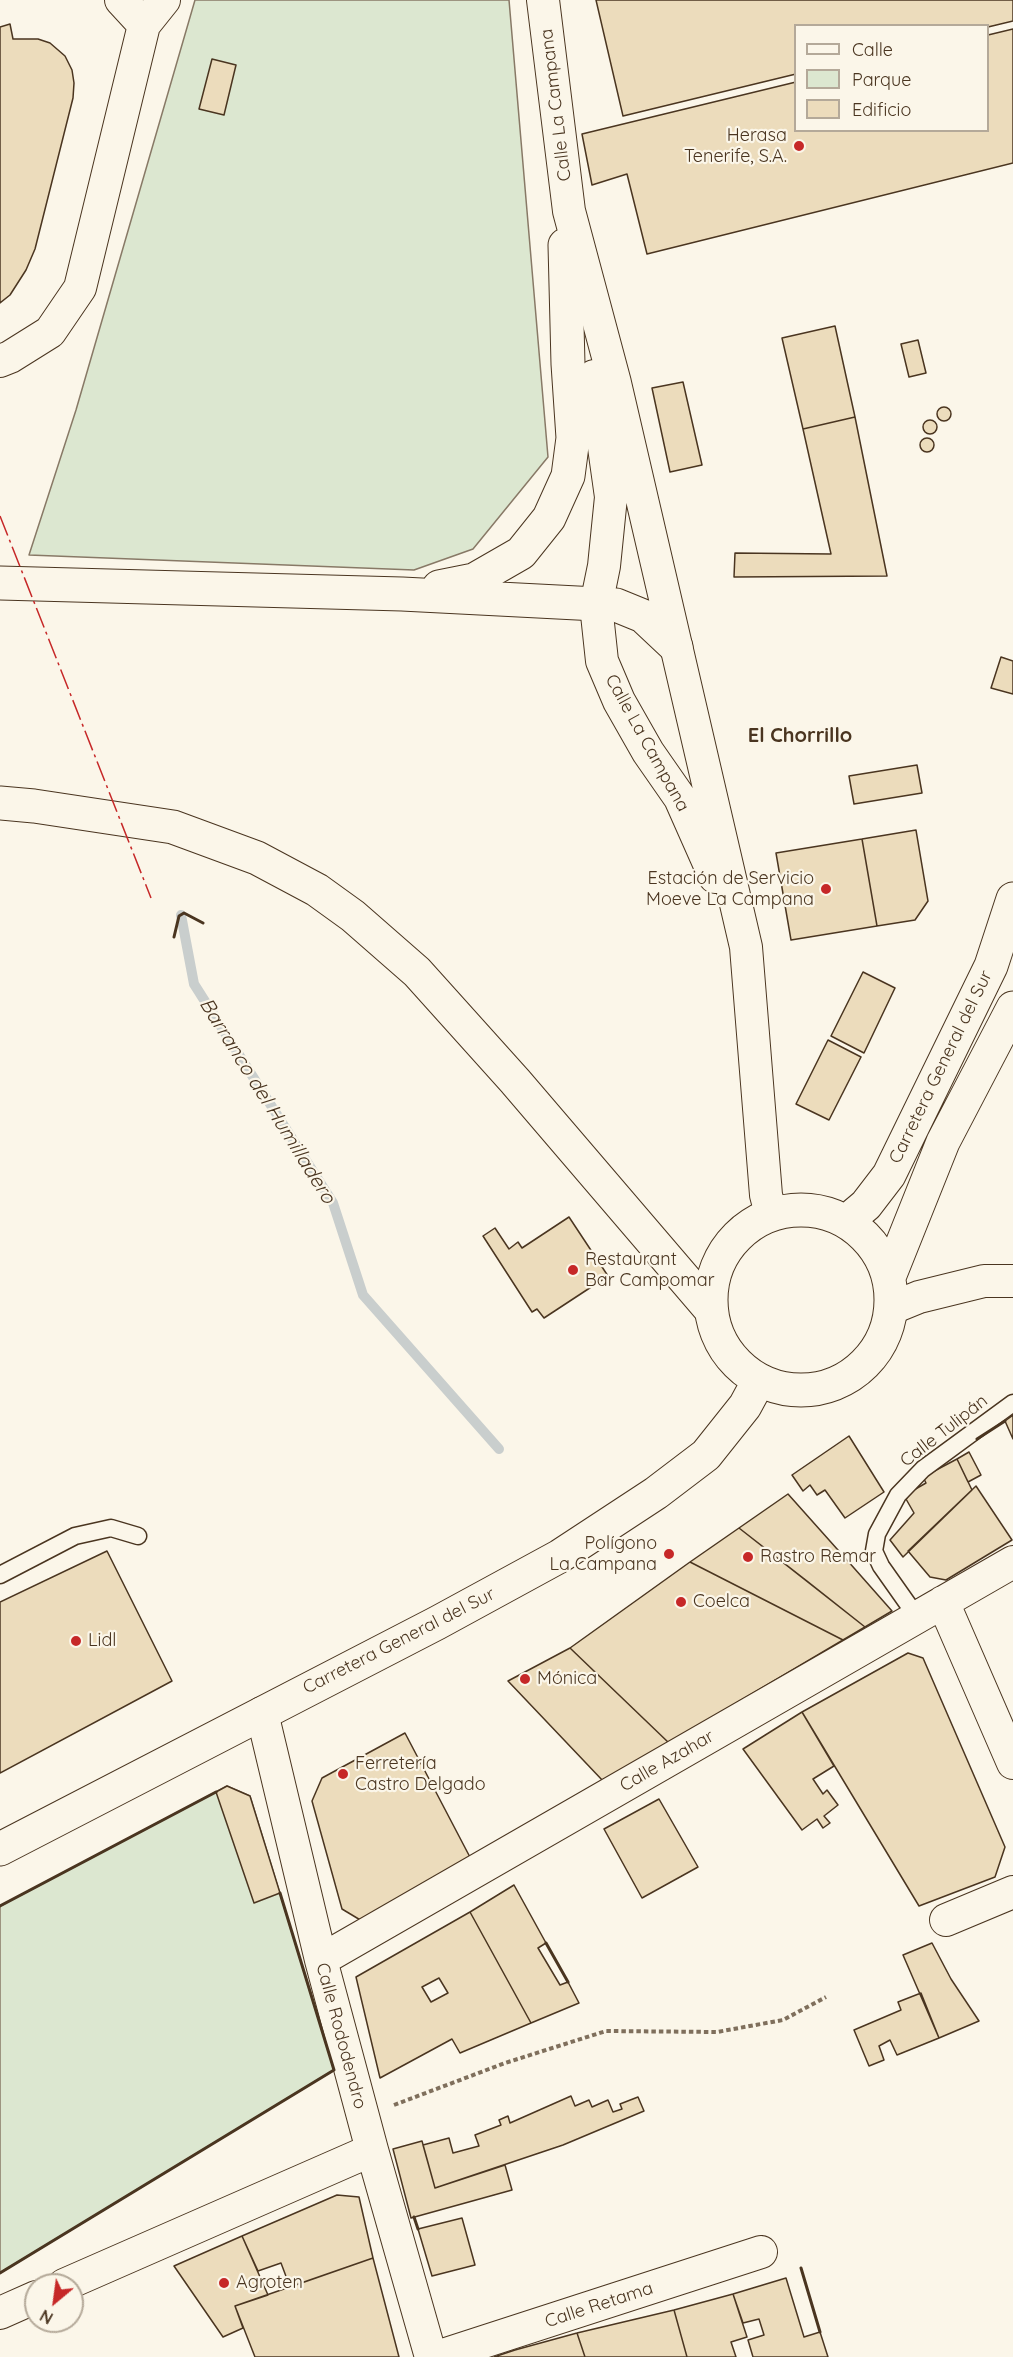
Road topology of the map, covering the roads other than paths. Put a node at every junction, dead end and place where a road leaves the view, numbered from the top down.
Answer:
1 (121, 0) edge
2 (164, 0) edge
3 (543, 0) edge
4 (144, 25) junction
5 (569, 211) junction
6 (565, 245) junction
7 (0, 361) edge
8 (0, 584) edge
9 (402, 594) junction
10 (597, 605) junction
11 (676, 647) junction
12 (0, 803) edge
13 (1013, 899) edge
14 (746, 947) junction
15 (1013, 1008) edge
16 (771, 1214) junction
17 (847, 1221) junction
18 (1013, 1281) edge
19 (890, 1292) junction
20 (711, 1310) junction
21 (758, 1382) junction
22 (1013, 1403) edge
23 (138, 1536) dead end
24 (1013, 1562) edge
25 (0, 1575) edge
26 (930, 1609) junction
27 (262, 1713) junction
28 (1013, 1763) edge
29 (0, 1849) edge
30 (1013, 1892) edge
31 (946, 1920) dead end
32 (321, 1960) junction
33 (372, 2150) junction
34 (761, 2252) dead end
35 (84, 2276) edge
36 (24, 2302) edge
37 (0, 2313) edge
38 (431, 2357) edge
39 (437, 2357) edge

1 - 4 street
2 - 4 street
3 - 5 street, Calle La Campana
4 - 7 street
5 - 6 street, Calle La Campana
5 - 11 street, Calle La Campana
6 - 9 main road
6 - 10 street, Calle La Campana
8 - 9 main road
9 - 10 main road
10 - 11 main road
10 - 14 street, Calle La Campana
11 - 14 street, Calle La Campana
12 - 20 main road
13 - 17 main road, Carretera General del Sur
14 - 16 street, Calle La Campana
15 - 19 main road, Carretera General del Sur
16 - 17 main road
16 - 20 main road
17 - 19 main road
18 - 19 street
19 - 21 main road
20 - 21 main road
21 - 27 main road, Carretera General del Sur
22 - 26 lane, Calle Tulipán
23 - 25 lane
24 - 26 street, Calle Azahar
26 - 28 street
26 - 32 street, Calle Azahar
27 - 29 main road, Carretera General del Sur
27 - 32 street, Calle Rododendro
30 - 31 street
32 - 33 street, Calle Rododendro
33 - 35 street
33 - 38 street, Calle Rododendro
34 - 39 street, Calle Retama
36 - 37 street

